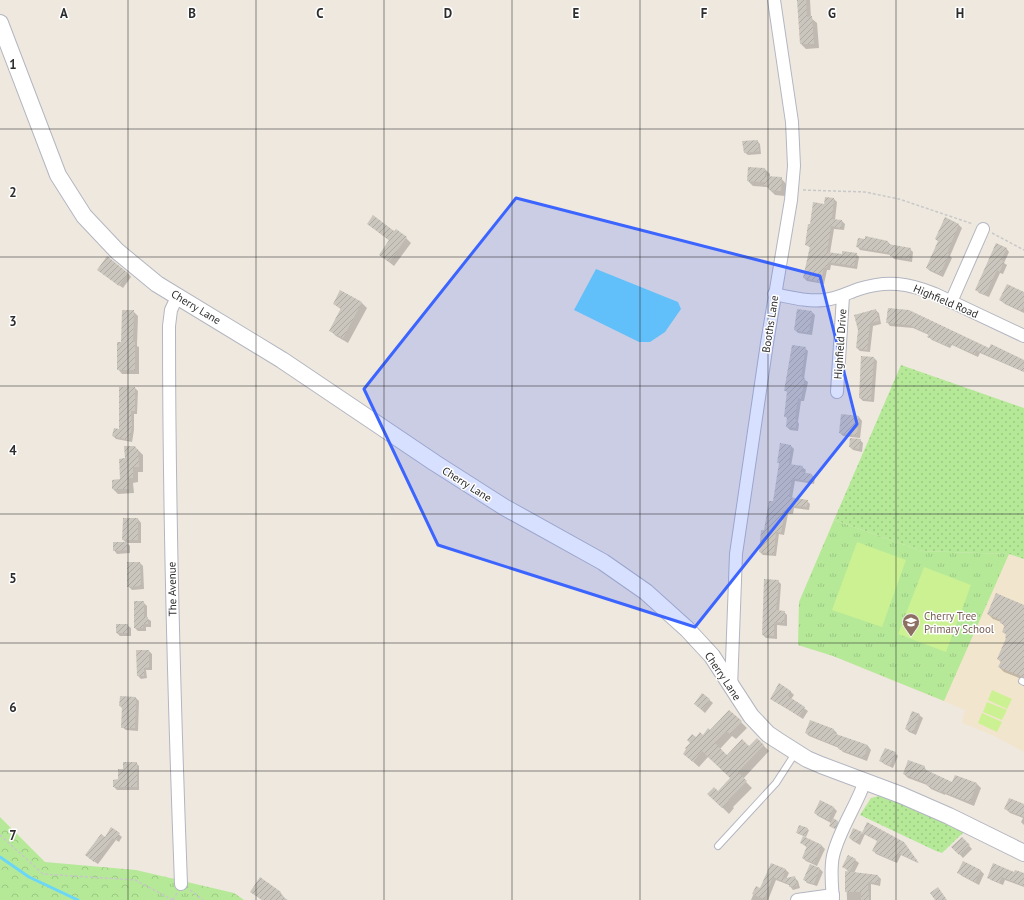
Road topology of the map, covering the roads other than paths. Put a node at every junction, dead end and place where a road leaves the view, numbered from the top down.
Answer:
1 (774, 0) edge
2 (0, 23) edge
3 (983, 229) road end
4 (774, 294) junction
5 (178, 295) junction
6 (843, 296) junction
7 (951, 302) junction
8 (1024, 336) edge
9 (836, 392) dead end
10 (733, 649) junction
11 (712, 656) junction
12 (731, 688) junction
13 (796, 752) junction
14 (865, 782) junction
15 (718, 846) dead end
16 (1024, 853) edge
17 (181, 884) road end
18 (833, 898) edge
19 (797, 900) edge

1 - 4 street, Booths Lane
2 - 5 main road, Cherry Lane
3 - 7 street
4 - 6 street, Highfield Road
4 - 10 street, Booths Lane
5 - 11 main road, Cherry Lane
5 - 17 street, The Avenue
6 - 7 street, Highfield Road
6 - 9 street, Highfield Drive
7 - 8 street, Highfield Road
10 - 11 street
10 - 12 street, Booths Lane
11 - 12 main road, Cherry Lane
12 - 13 main road, Cherry Lane
13 - 14 main road, Cherry Lane
13 - 15 lane
14 - 16 main road, Cherry Lane
14 - 18 street
18 - 19 street

